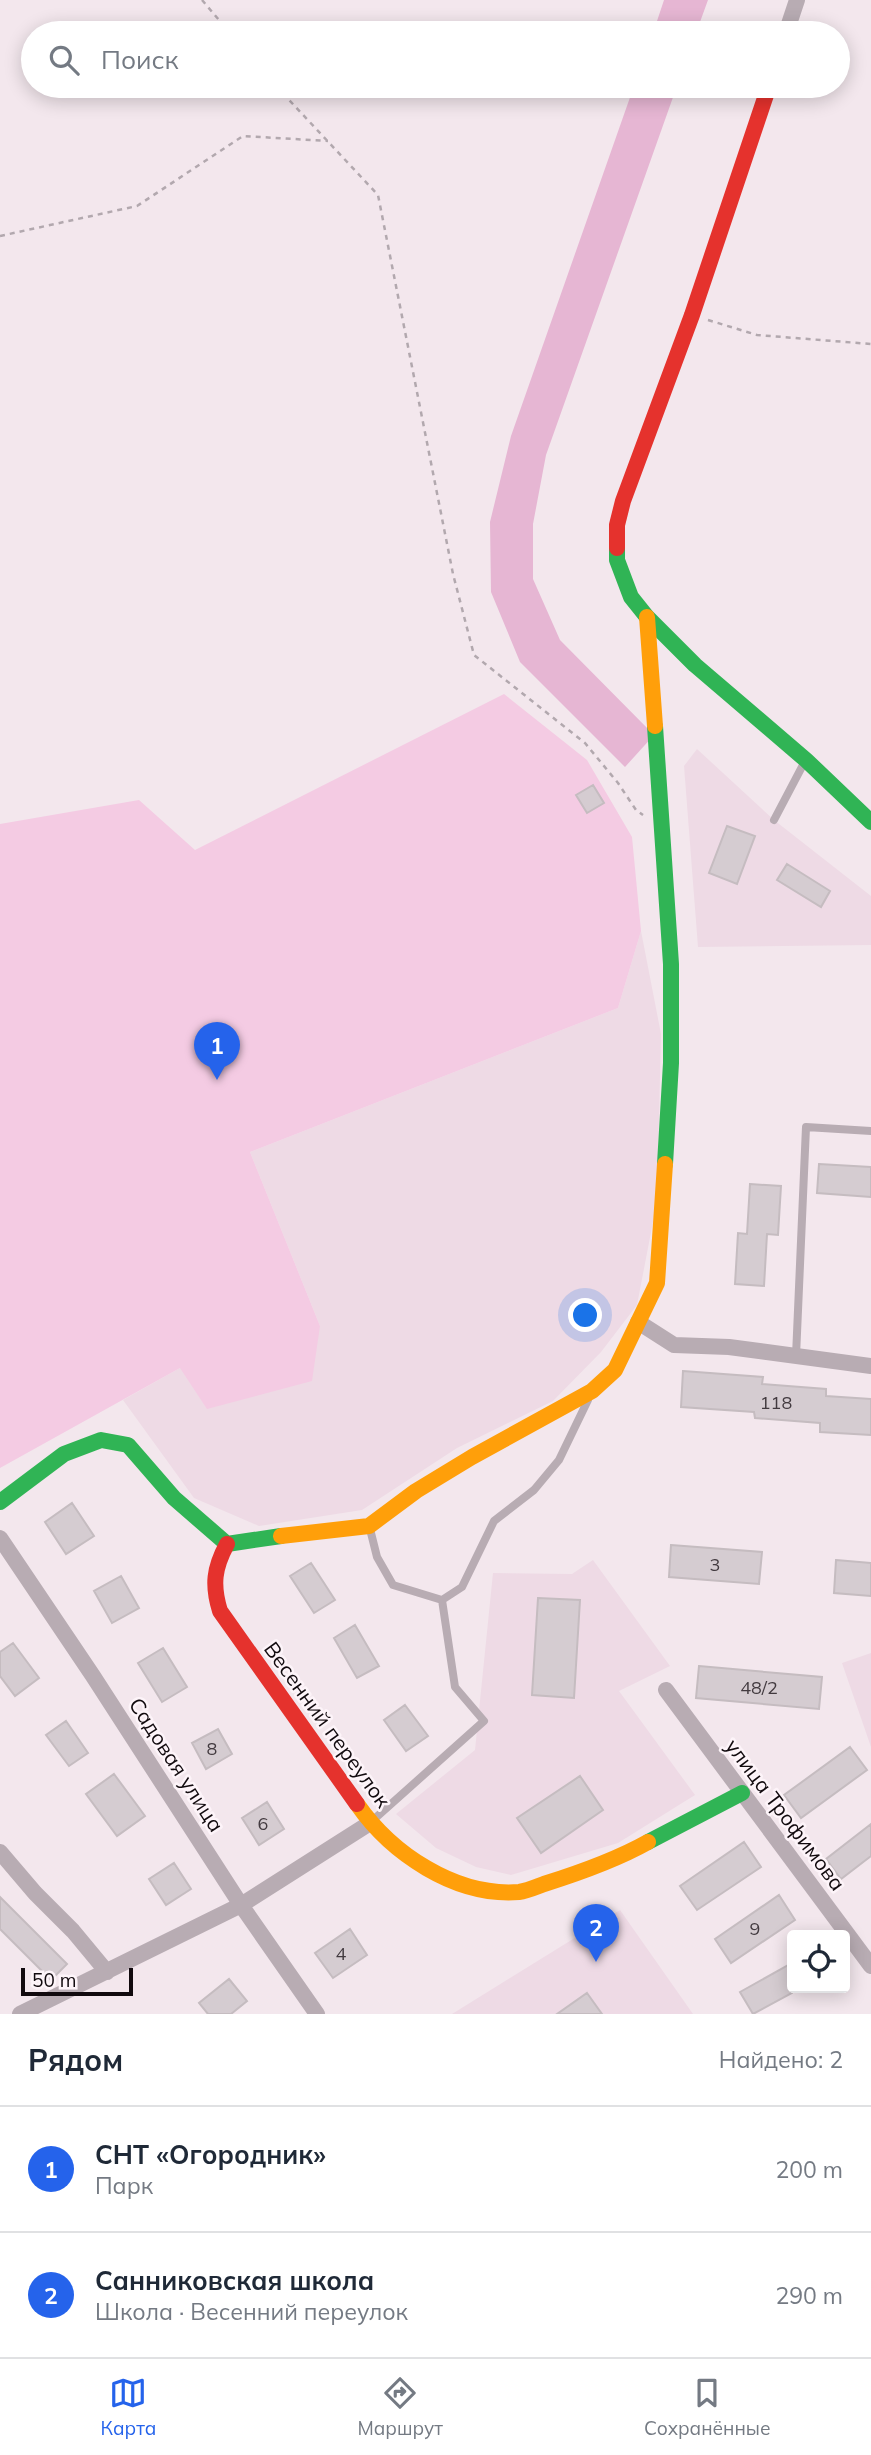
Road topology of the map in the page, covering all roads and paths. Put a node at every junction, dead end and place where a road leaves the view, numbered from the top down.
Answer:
1 (202, 0) edge
2 (797, 0) edge
3 (220, 21) edge
4 (790, 21) edge
5 (287, 98) edge
6 (765, 98) edge
7 (328, 141) junction
8 (0, 236) edge
9 (692, 315) junction
10 (871, 344) edge
11 (647, 617) junction
12 (806, 760) junction
13 (774, 820) dead end
14 (871, 822) edge
15 (663, 827) junction
16 (871, 1131) edge
17 (638, 1322) junction
18 (796, 1356) junction
19 (871, 1366) edge
20 (592, 1391) junction
21 (0, 1502) edge
22 (369, 1526) junction
23 (0, 1538) edge
24 (227, 1544) junction
25 (442, 1600) junction
26 (666, 1690) dead end
27 (742, 1793) junction
28 (370, 1823) junction
29 (0, 1852) edge
30 (241, 1905) junction
31 (871, 1966) edge
32 (107, 1972) junction
33 (20, 2014) edge
34 (317, 2014) edge

1 - 3 path
2 - 4 street
5 - 7 path
6 - 9 street
7 - 8 path
7 - 15 path
9 - 10 path
9 - 11 street
11 - 12 street
11 - 15 street
12 - 13 lane
12 - 14 street
15 - 17 street
16 - 18 lane
17 - 18 street
17 - 20 street
18 - 19 street
20 - 22 street
20 - 25 lane
21 - 24 street
22 - 24 street
22 - 25 lane
23 - 30 street, Садовая улица
24 - 28 street, Весенний переулок
25 - 28 lane
26 - 27 street, улица Трофимова
27 - 28 street, Весенний переулок
27 - 31 street, улица Трофимова
28 - 30 street
29 - 32 street
30 - 32 street
30 - 34 street, Садовая улица
32 - 33 street

